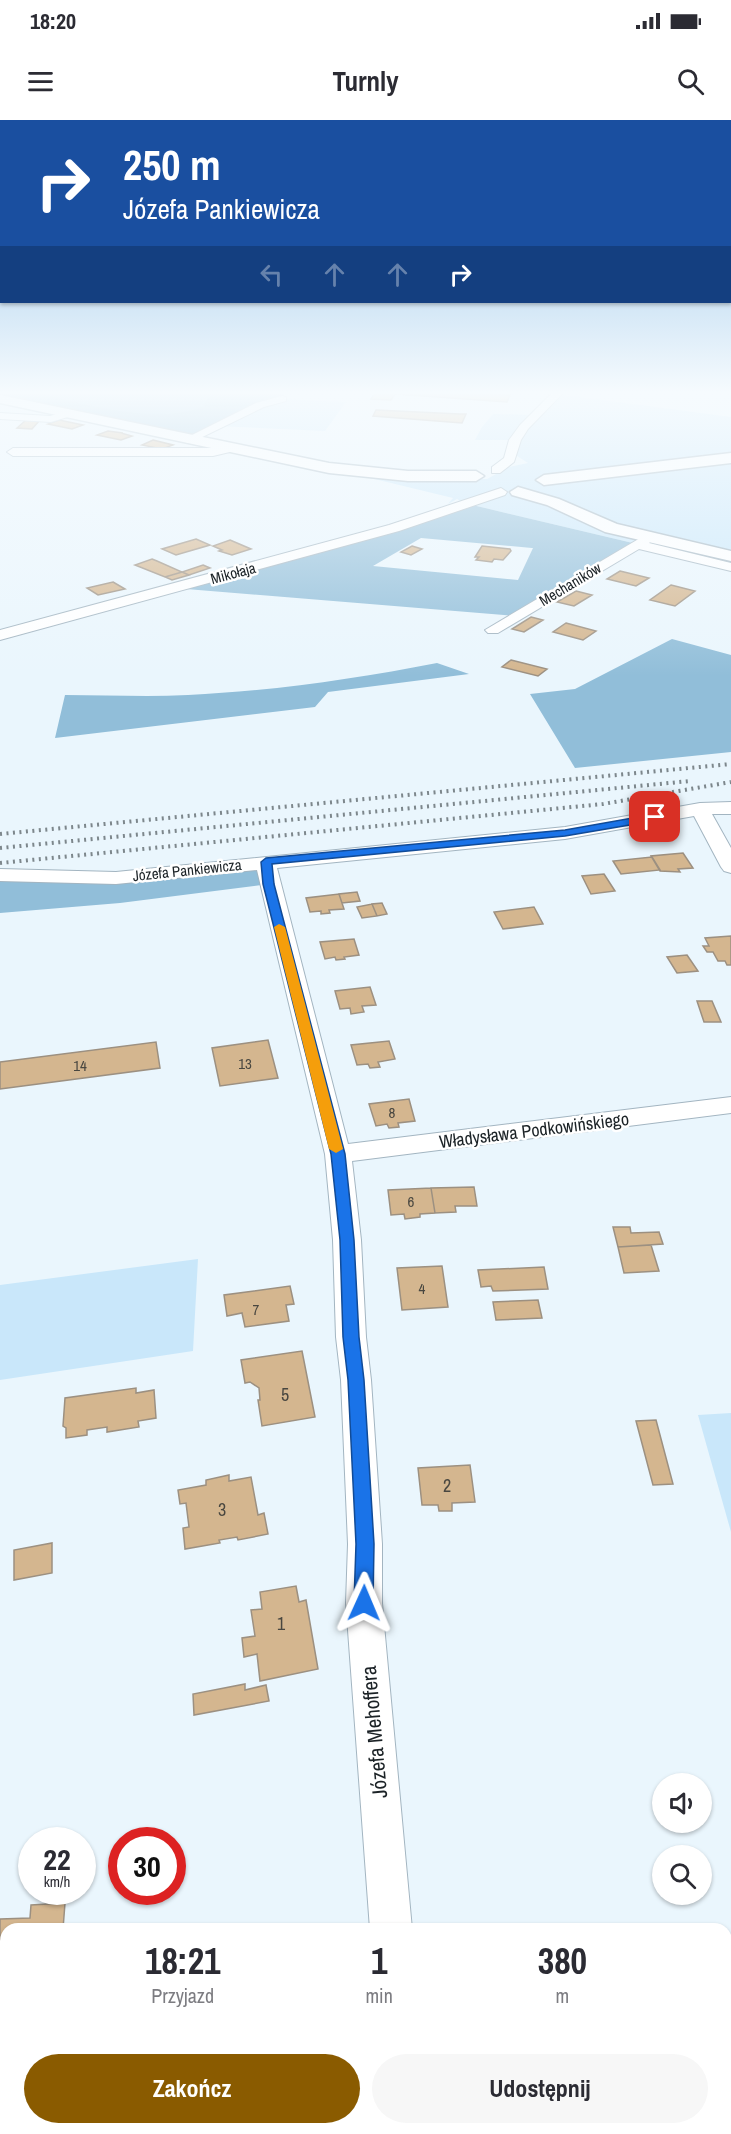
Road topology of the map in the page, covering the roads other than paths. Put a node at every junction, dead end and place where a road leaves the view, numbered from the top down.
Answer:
1 (488, 488) edge
2 (499, 488) edge
3 (541, 488) edge
4 (553, 502) junction
5 (642, 541) junction
6 (731, 556) edge
7 (731, 567) edge
8 (493, 630) dead end
9 (0, 634) edge
10 (731, 808) edge
11 (700, 809) junction
12 (266, 862) junction
13 (731, 867) edge
14 (0, 874) edge
15 (731, 1105) edge
16 (338, 1154) junction
17 (391, 1923) edge

1 - 9 street, Mikołaja
2 - 4 street
3 - 4 street
4 - 5 street
5 - 6 street
5 - 7 street
5 - 8 street, Mechaników
10 - 11 street, Józefa Pankiewicza
11 - 12 street, Józefa Pankiewicza
11 - 13 street
12 - 14 street, Józefa Pankiewicza
12 - 16 street, Józefa Mehoffera
15 - 16 street, Władysława Podkowińskiego
16 - 17 street, Józefa Mehoffera

